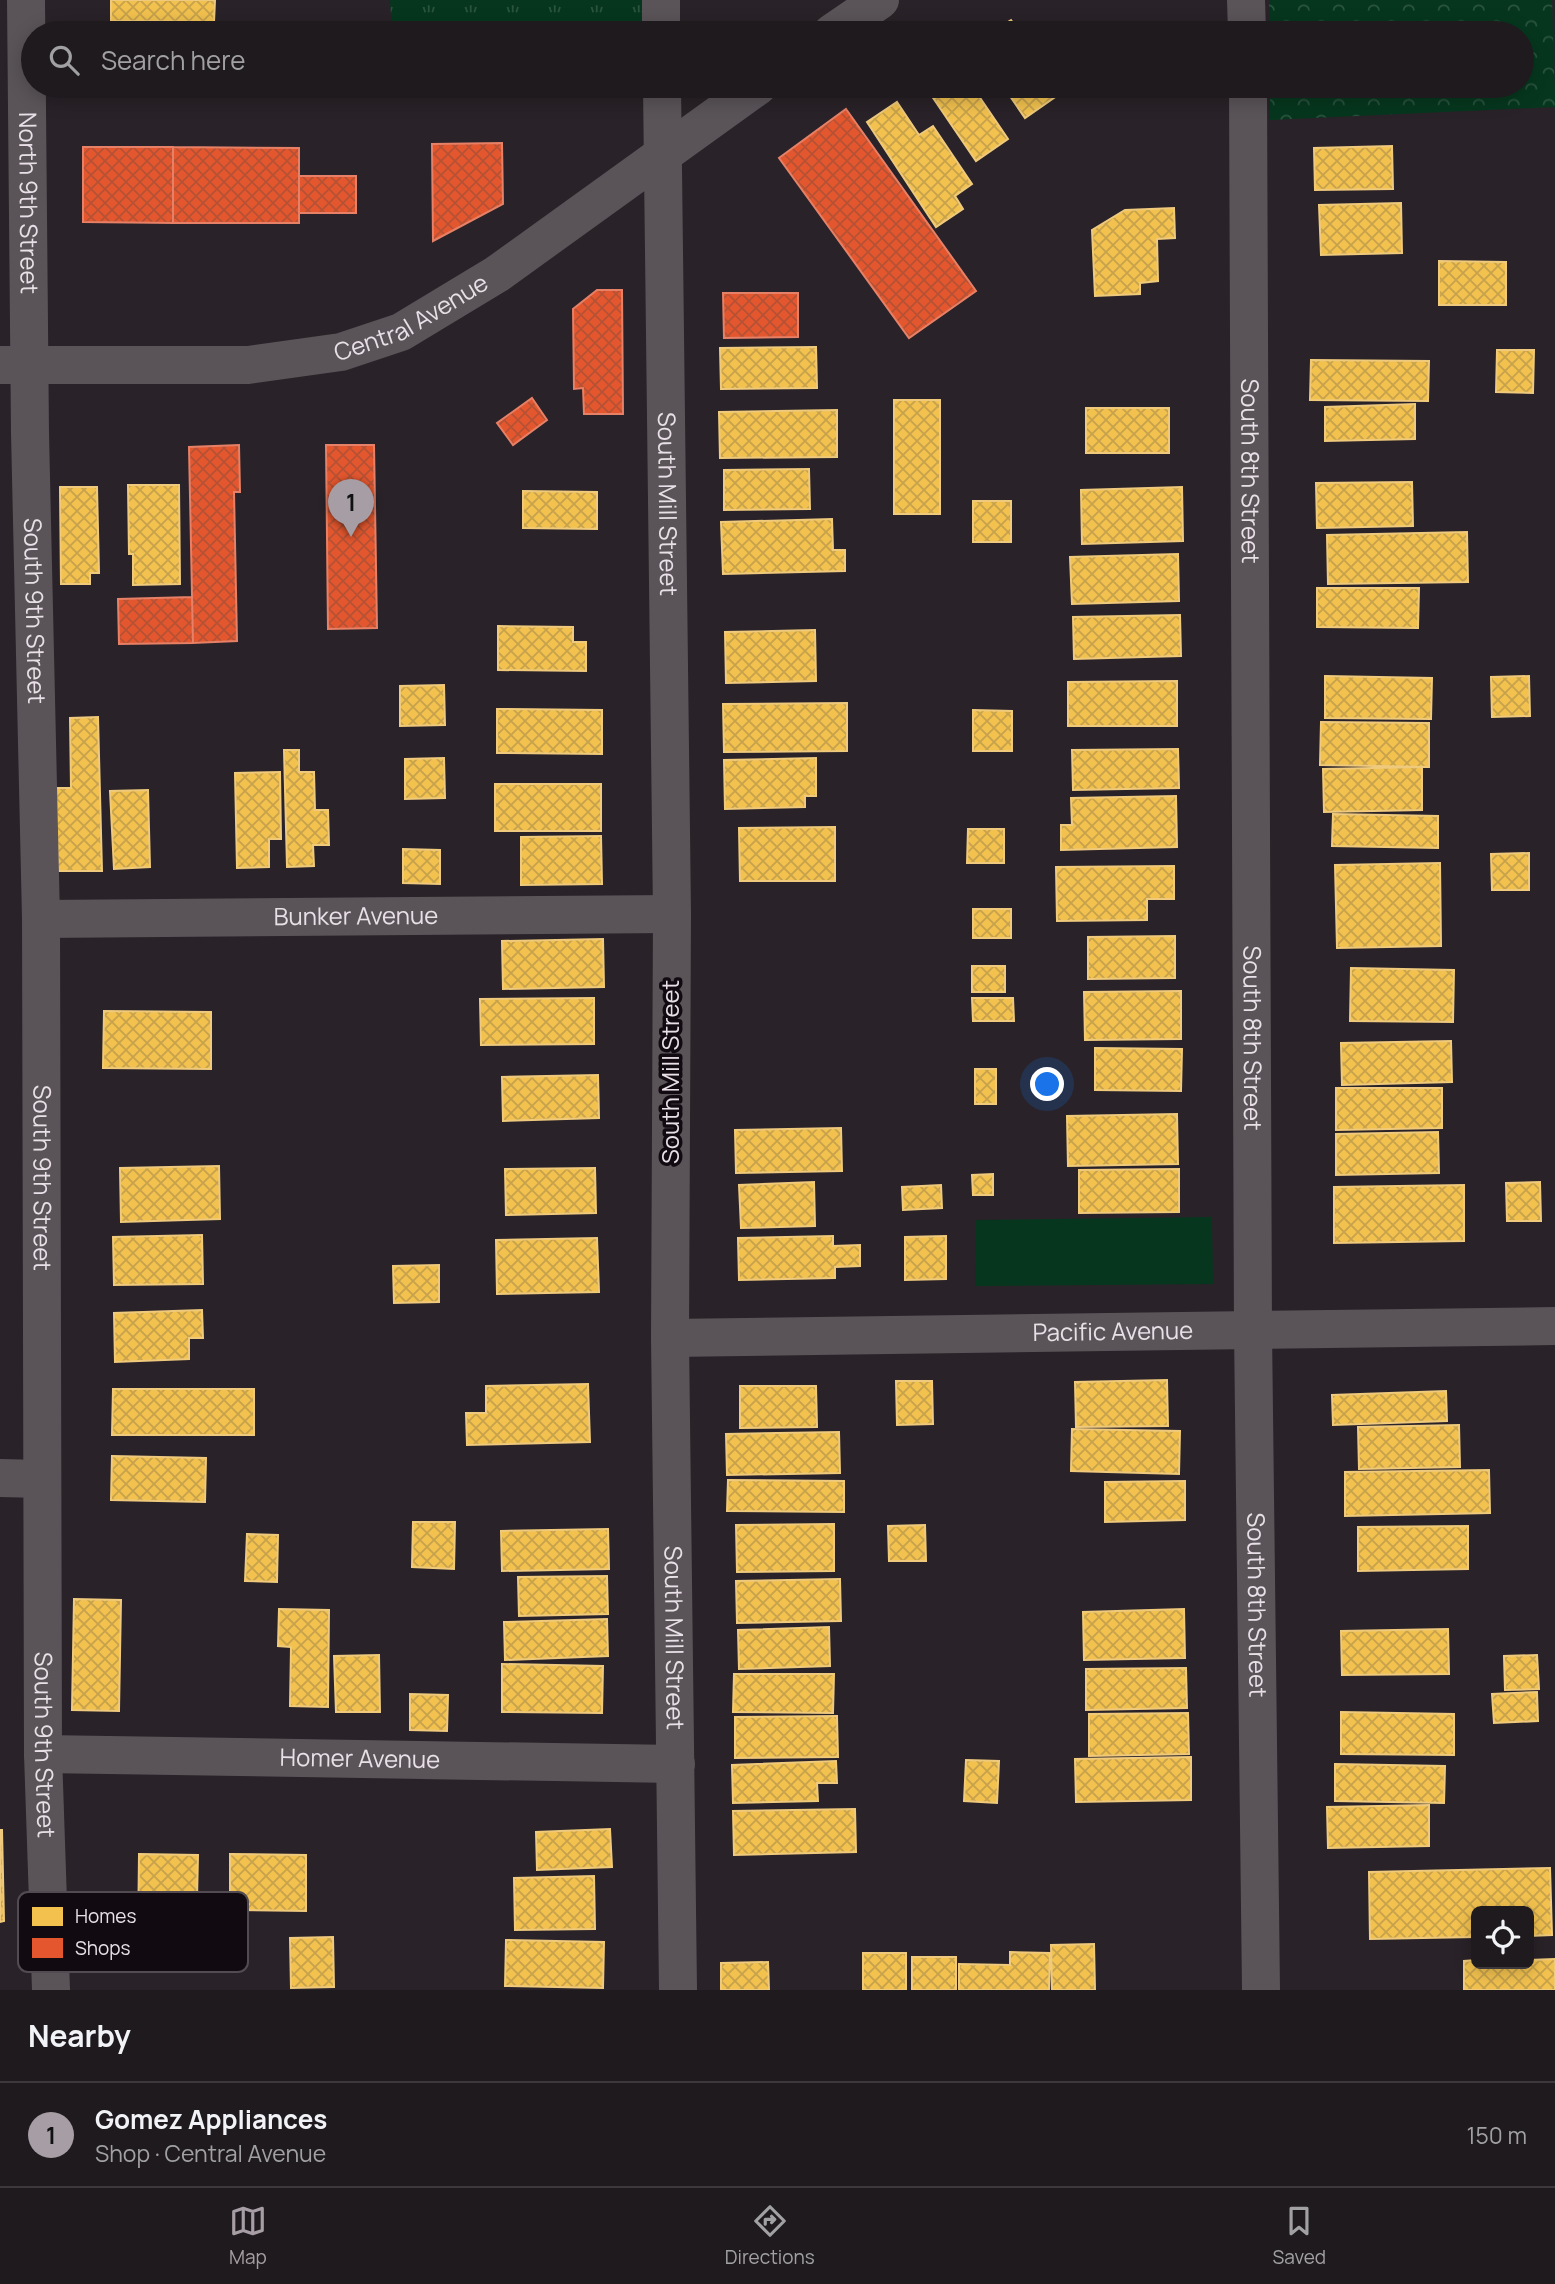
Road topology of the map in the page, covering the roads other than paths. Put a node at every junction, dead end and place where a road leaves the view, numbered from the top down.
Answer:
1 (26, 0) edge
2 (661, 0) edge
3 (880, 0) edge
4 (1246, 0) edge
5 (25, 21) edge
6 (661, 21) edge
7 (849, 21) edge
8 (1247, 21) edge
9 (23, 98) edge
10 (662, 98) edge
11 (741, 98) edge
12 (1248, 98) edge
13 (662, 153) junction
14 (15, 365) edge
15 (671, 914) junction
16 (41, 919) junction
17 (1555, 1326) edge
18 (1253, 1330) junction
19 (670, 1338) junction
20 (0, 1478) edge
21 (41, 1479) junction
22 (43, 1754) junction
23 (676, 1764) junction
24 (48, 1892) edge
25 (50, 1972) edge
26 (51, 1990) edge
27 (678, 1990) edge
28 (1261, 1990) edge

1 - 5 street, North 9th Street
2 - 6 street
3 - 7 street
4 - 8 street
9 - 14 street, North 9th Street
10 - 13 street, South Mill Street
11 - 13 street, Central Avenue
12 - 18 street, South 8th Street
13 - 14 street, Central Avenue
13 - 15 street, South Mill Street
14 - 16 street, South 9th Street
15 - 16 street, Bunker Avenue
15 - 19 street, South Mill Street
16 - 21 street, South 9th Street
17 - 18 street, Pacific Avenue
18 - 19 street, Pacific Avenue
18 - 28 street, South 8th Street
19 - 23 street, South Mill Street
20 - 21 street
21 - 22 street, South 9th Street
22 - 23 street, Homer Avenue
22 - 24 street, South 9th Street
23 - 27 street, South Mill Street
25 - 26 street, South 9th Street

